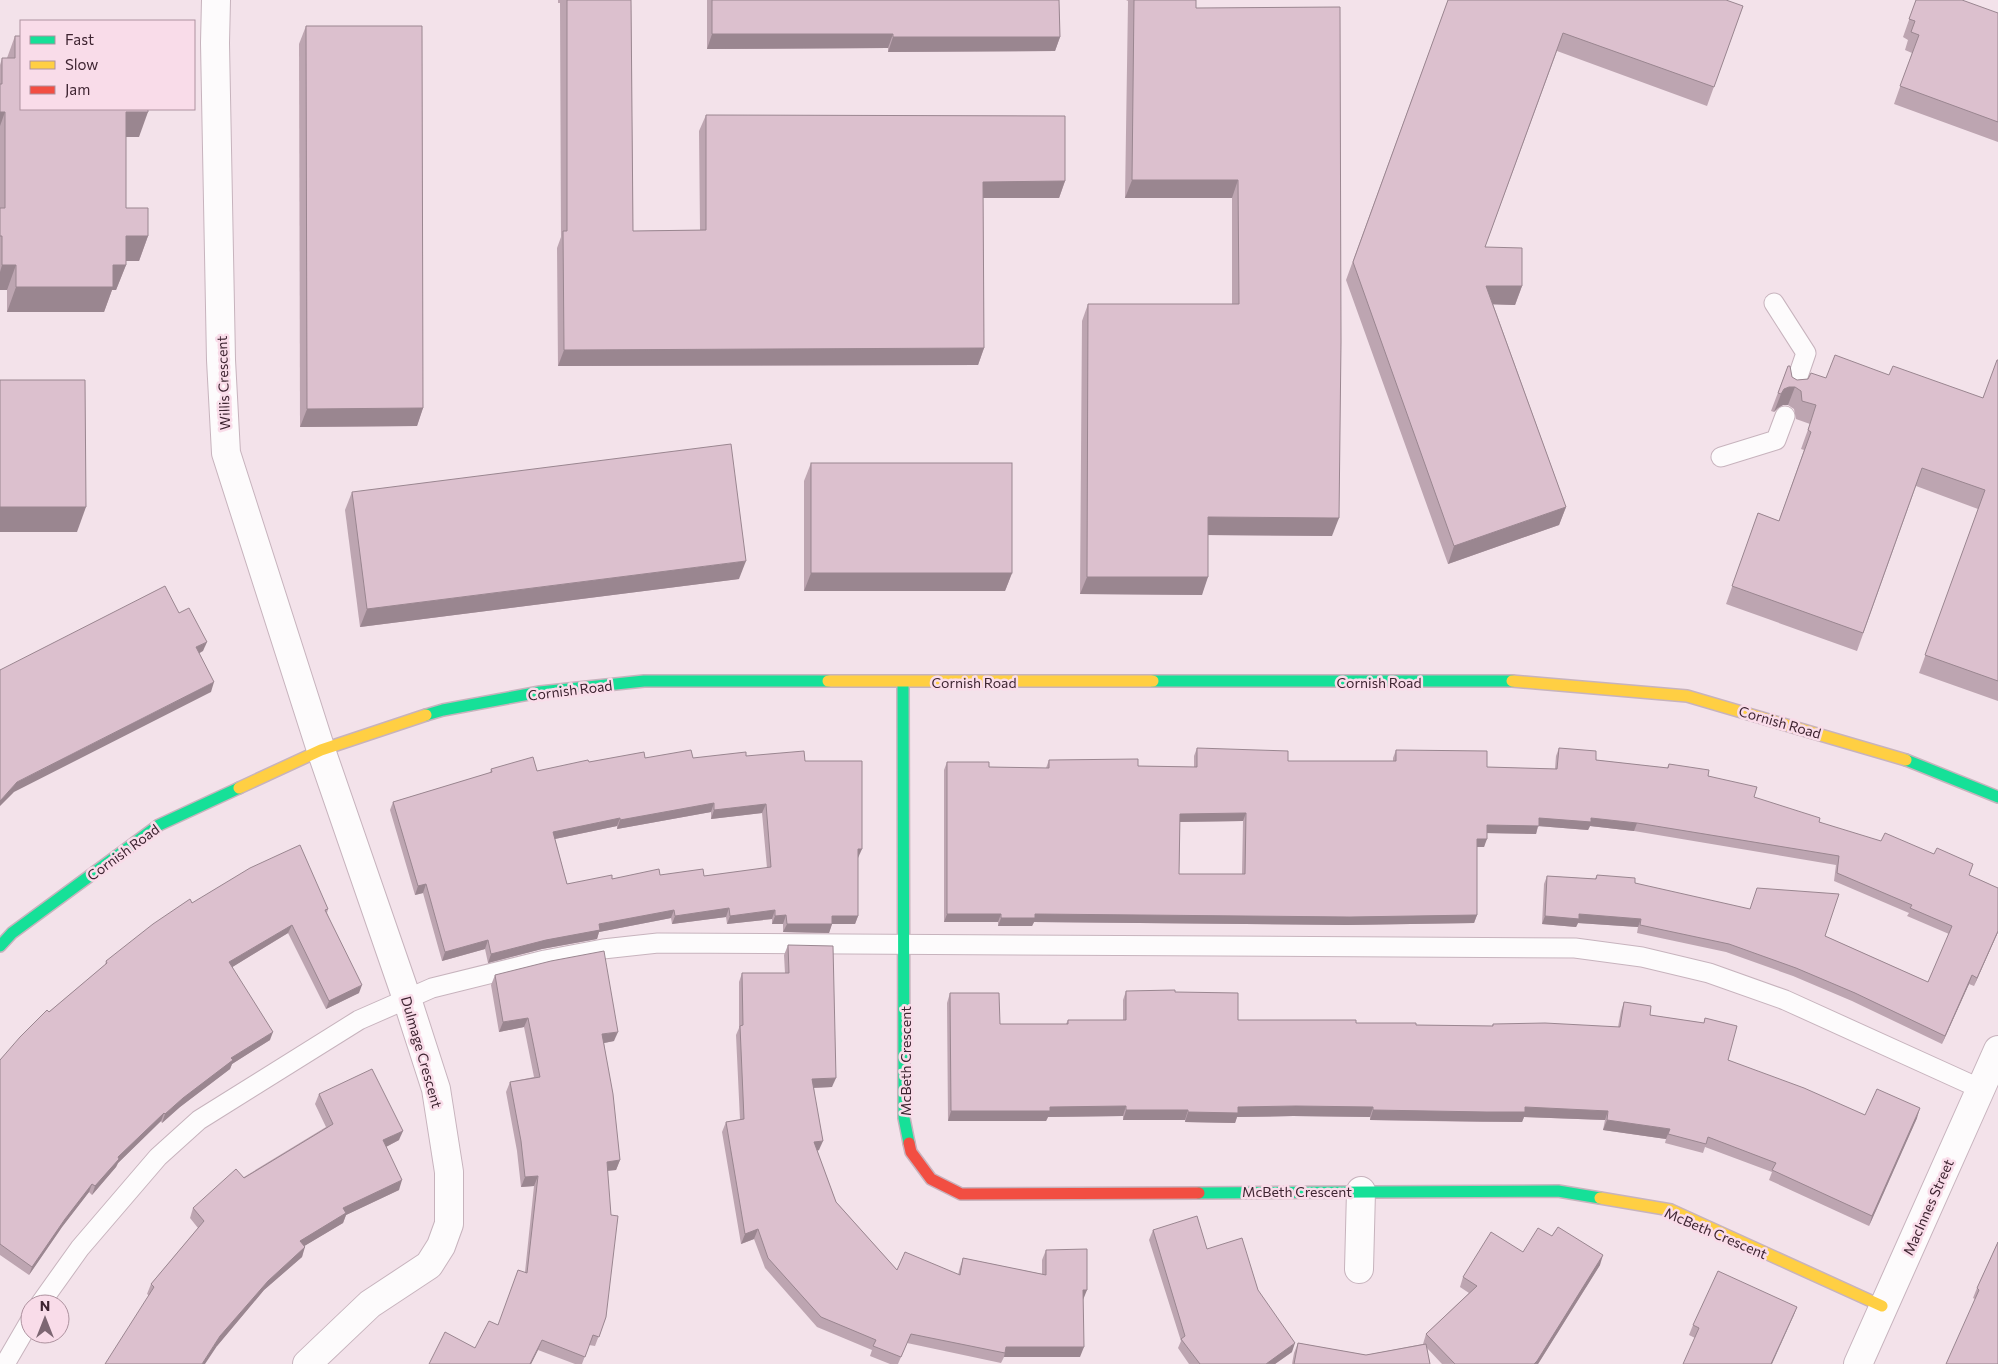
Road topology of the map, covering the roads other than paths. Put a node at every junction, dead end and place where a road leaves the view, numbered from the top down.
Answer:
1 (216, 0) edge
2 (1774, 304) dead end
3 (1794, 388) edge
4 (1785, 416) edge
5 (1721, 457) dead end
6 (903, 682) junction
7 (321, 750) junction
8 (1998, 797) edge
9 (904, 945) junction
10 (0, 946) edge
11 (407, 999) junction
12 (1998, 1050) edge
13 (1981, 1089) junction
14 (1361, 1191) junction
15 (1359, 1268) dead end
16 (47, 1294) edge
17 (1882, 1306) junction
18 (20, 1338) edge
19 (5, 1364) edge
20 (307, 1364) edge
21 (1858, 1364) edge

1 - 7 street, Willis Crescent
2 - 3 lane
4 - 5 lane
6 - 7 street, Cornish Road
6 - 8 street, Cornish Road
6 - 9 street, McBeth Crescent
7 - 10 street, Cornish Road
7 - 11 street, Dulmage Crescent
9 - 11 lane
9 - 13 lane
9 - 14 street, McBeth Crescent
11 - 16 lane
11 - 20 street, Dulmage Crescent
12 - 13 street, MacInnes Street
13 - 17 street, MacInnes Street
14 - 15 street, McBeth Crescent
14 - 17 street, McBeth Crescent
17 - 21 street, MacInnes Street
18 - 19 lane

